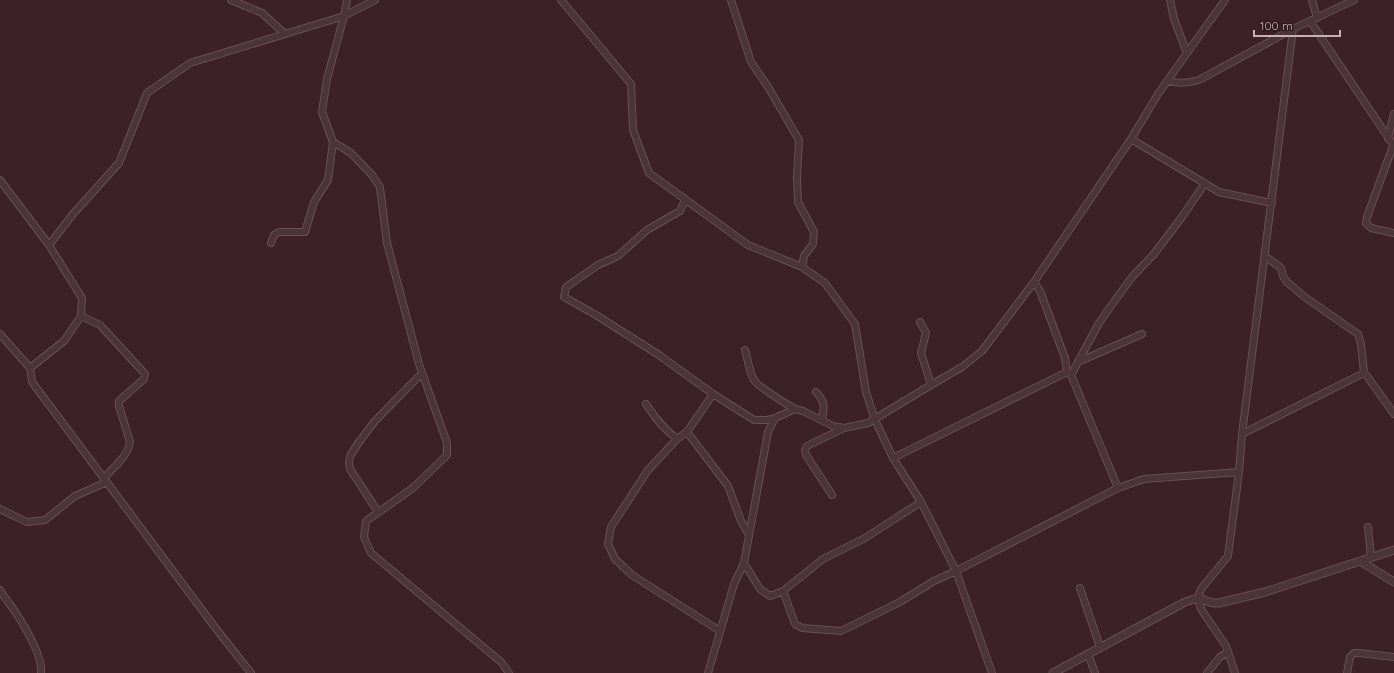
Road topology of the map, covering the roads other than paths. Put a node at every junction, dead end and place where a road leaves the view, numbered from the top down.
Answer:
1 (231, 0) edge
2 (347, 0) edge
3 (375, 0) edge
4 (561, 0) edge
5 (731, 0) edge
6 (1170, 0) edge
7 (1225, 0) edge
8 (1312, 0) edge
9 (1354, 0) edge
10 (344, 16) junction
11 (1317, 18) junction
12 (1310, 21) junction
13 (1293, 29) junction
14 (285, 34) junction
15 (1187, 53) junction
16 (1169, 81) junction
17 (1394, 114) edge
18 (1388, 138) junction
19 (1130, 139) junction
20 (333, 142) junction
21 (1394, 146) edge
22 (0, 180) edge
23 (1205, 183) junction
24 (685, 200) junction
25 (1272, 203) junction
26 (1394, 232) edge
27 (271, 243) dead end
28 (49, 245) junction
29 (1265, 256) junction
30 (802, 268) junction
31 (1034, 282) junction
32 (81, 316) junction
33 (920, 322) dead end
34 (0, 334) edge
35 (1142, 334) dead end
36 (745, 350) dead end
37 (1078, 362) junction
38 (30, 368) junction
39 (422, 373) junction
40 (1364, 373) junction
41 (1069, 374) junction
42 (931, 385) junction
43 (816, 392) dead end
44 (712, 394) junction
45 (646, 404) dead end
46 (795, 408) junction
47 (1394, 414) edge
48 (776, 418) junction
49 (822, 420) junction
50 (875, 420) junction
51 (844, 428) junction
52 (686, 432) junction
53 (1242, 434) junction
54 (677, 439) junction
55 (893, 458) junction
56 (1239, 472) junction
57 (106, 480) junction
58 (1118, 488) junction
59 (832, 494) dead end
60 (921, 502) junction
61 (1, 511) edge
62 (378, 512) junction
63 (1368, 527) dead end
64 (749, 535) junction
65 (1394, 550) edge
66 (1371, 557) junction
67 (1360, 561) junction
68 (744, 563) junction
69 (956, 571) junction
70 (1394, 582) edge
71 (1080, 588) dead end
72 (0, 590) edge
73 (784, 591) junction
74 (1198, 598) junction
75 (720, 631) junction
76 (1100, 647) junction
77 (1228, 652) junction
78 (1088, 654) junction
79 (1394, 657) edge
80 (41, 673) edge
81 (251, 673) edge
82 (509, 673) edge
83 (708, 673) edge
84 (992, 673) edge
85 (1053, 673) edge
86 (1096, 673) edge
87 (1206, 673) edge
88 (1235, 673) edge
89 (1347, 673) edge

1 - 14 street
2 - 10 street
3 - 10 street
4 - 24 street
5 - 30 street
6 - 15 street
7 - 15 street
8 - 11 street
9 - 11 street
10 - 14 street
10 - 20 street
11 - 12 street
12 - 13 street
12 - 18 street
13 - 16 street
13 - 25 street
14 - 28 street
15 - 16 street
16 - 19 street
17 - 18 street
18 - 21 street
19 - 23 street
19 - 31 street
20 - 27 street
20 - 39 street
21 - 26 street
22 - 28 street
23 - 25 street
23 - 37 street
24 - 30 street
24 - 44 street
25 - 29 street
28 - 32 street
29 - 40 street
29 - 53 street
30 - 50 street
31 - 41 street
31 - 42 street
32 - 38 street
32 - 57 street
33 - 42 street
34 - 38 street
35 - 37 street
36 - 46 street
37 - 41 street
38 - 57 street
39 - 62 street
39 - 62 street
40 - 47 street
40 - 53 street
41 - 55 street
41 - 58 street
42 - 50 street
43 - 49 street
44 - 48 street
44 - 52 street
45 - 54 street
46 - 48 street
46 - 49 street
48 - 64 street
49 - 51 street
50 - 51 street
50 - 55 street
51 - 59 street
52 - 54 street
52 - 64 street
53 - 56 street
54 - 75 street
55 - 60 street
56 - 58 street
56 - 74 street
57 - 61 street
57 - 81 street
58 - 69 street
60 - 69 street
60 - 73 street
62 - 82 street
63 - 66 street
64 - 68 street
65 - 66 street
66 - 67 street
67 - 70 street
67 - 74 street
68 - 73 street
68 - 75 street
69 - 73 street
69 - 84 street
71 - 76 street
72 - 80 street
74 - 76 street
74 - 77 street
75 - 83 street
76 - 78 street
77 - 87 street
77 - 88 street
78 - 85 street
78 - 86 street
79 - 89 street

